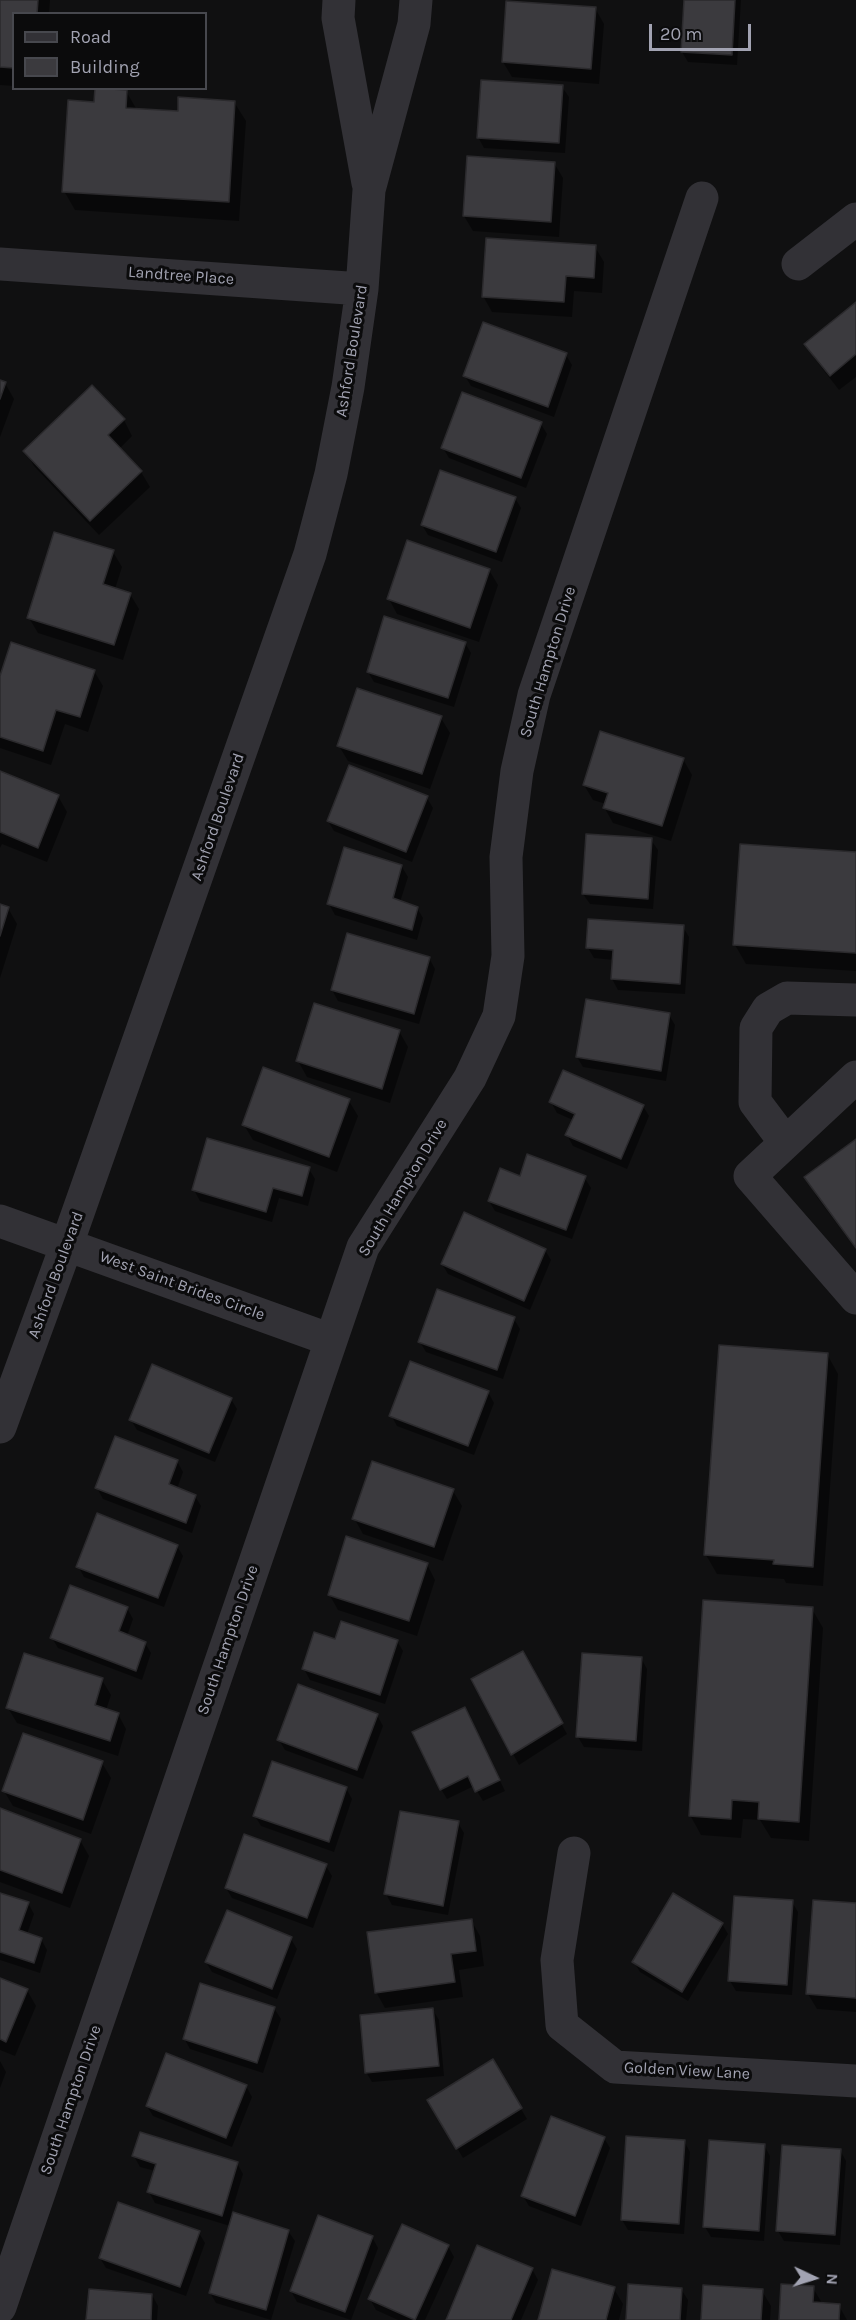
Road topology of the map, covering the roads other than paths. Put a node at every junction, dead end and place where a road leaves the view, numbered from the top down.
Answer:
1 (339, 0) edge
2 (416, 0) edge
3 (369, 190) junction
4 (702, 198) dead end
5 (856, 219) edge
6 (0, 264) edge
7 (798, 264) dead end
8 (362, 289) junction
9 (856, 1000) edge
10 (856, 1077) edge
11 (785, 1142) junction
12 (0, 1221) edge
13 (67, 1244) junction
14 (856, 1298) edge
15 (331, 1340) junction
16 (0, 1427) edge
17 (574, 1853) dead end
18 (856, 2081) edge
19 (0, 2307) edge

1 - 3 street, Ashford Boulevard
2 - 3 street, Ashford Boulevard
3 - 8 street, Ashford Boulevard
4 - 15 street, South Hampton Drive
5 - 7 street
6 - 8 street, Landtree Place
8 - 13 street, Ashford Boulevard
9 - 11 street
10 - 11 street
11 - 14 street
12 - 13 street, West Saint Brides Circle
13 - 15 street, West Saint Brides Circle
13 - 16 street, Ashford Boulevard
15 - 19 street, South Hampton Drive
17 - 18 street, Golden View Lane

